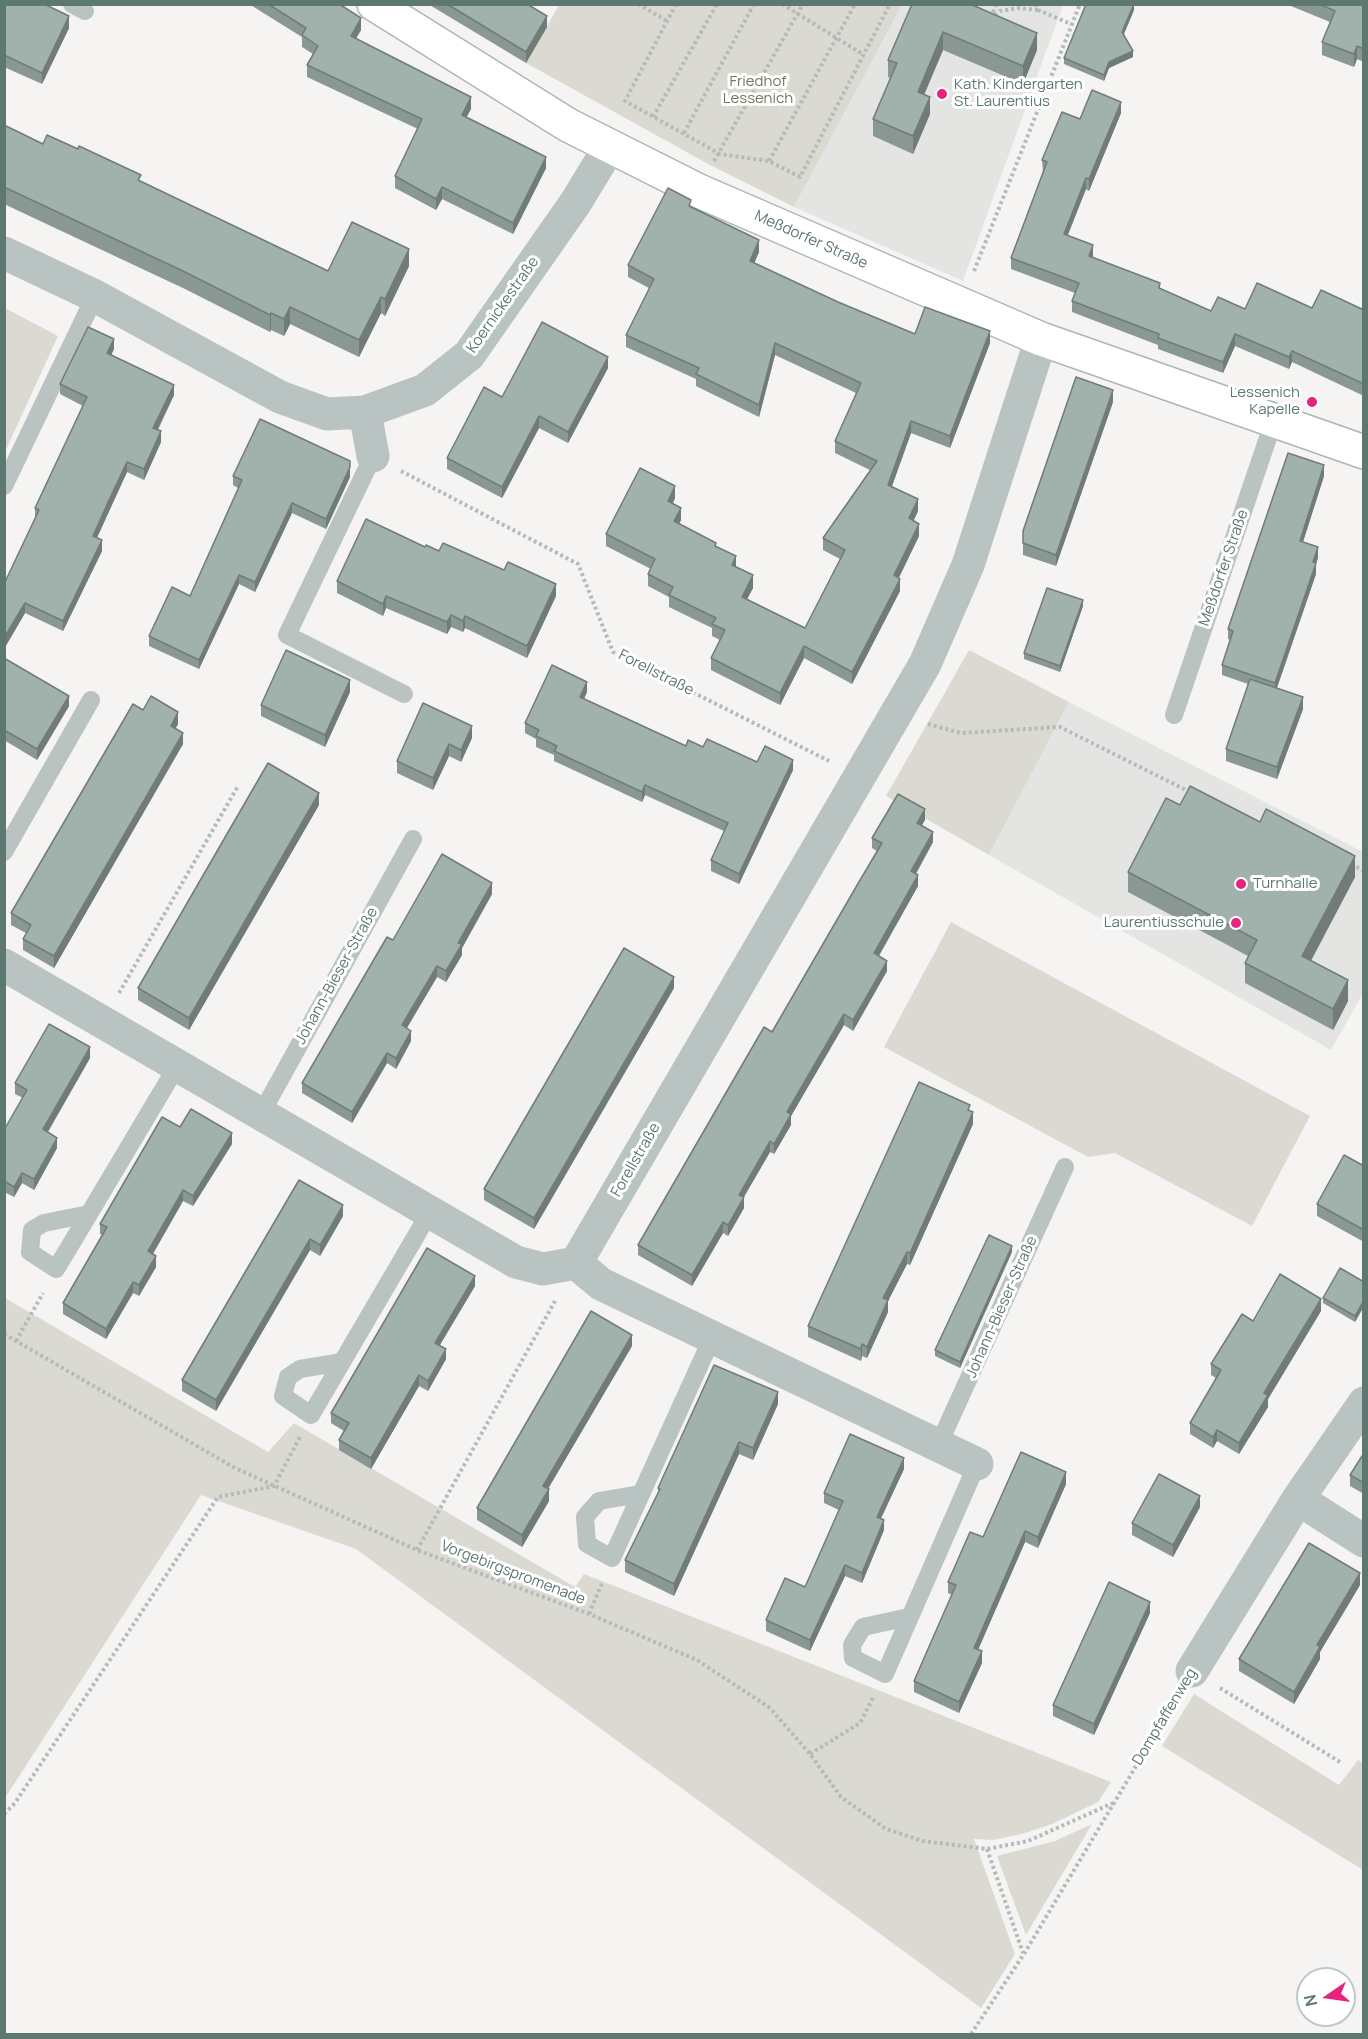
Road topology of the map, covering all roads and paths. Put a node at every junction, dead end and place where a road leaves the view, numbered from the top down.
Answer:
1 (374, 4) edge
2 (638, 4) edge
3 (676, 4) edge
4 (717, 4) edge
5 (754, 4) edge
6 (782, 4) edge
7 (803, 4) edge
8 (855, 4) edge
9 (890, 4) edge
10 (996, 4) edge
11 (1080, 4) edge
12 (1037, 7) edge
13 (799, 13) junction
14 (667, 21) junction
15 (1071, 25) junction
16 (838, 37) junction
17 (864, 55) junction
18 (653, 117) junction
19 (684, 133) junction
20 (610, 146) junction
21 (720, 154) junction
22 (769, 161) junction
23 (710, 165) dead end
24 (4, 253) edge
25 (95, 296) junction
26 (960, 306) junction
27 (1041, 339) junction
28 (365, 412) junction
29 (1274, 420) junction
30 (1364, 452) edge
31 (373, 456) junction
32 (4, 486) edge
33 (404, 694) dead end
34 (91, 700) dead end
35 (1174, 715) dead end
36 (897, 716) junction
37 (861, 778) junction
38 (238, 786) dead end
39 (1196, 795) edge
40 (413, 839) dead end
41 (4, 852) edge
42 (1344, 860) edge
43 (1364, 871) edge
44 (4, 965) edge
45 (102, 1022) junction
46 (177, 1066) junction
47 (261, 1114) junction
48 (1065, 1167) dead end
49 (430, 1212) junction
50 (89, 1214) junction
51 (576, 1263) junction
52 (56, 1269) junction
53 (4, 1334) edge
54 (712, 1338) junction
55 (16, 1341) junction
56 (342, 1362) junction
57 (1364, 1403) edge
58 (311, 1415) junction
59 (938, 1446) junction
60 (977, 1464) joint
61 (274, 1486) junction
62 (640, 1494) junction
63 (1298, 1499) junction
64 (1364, 1541) edge
65 (417, 1550) junction
66 (612, 1558) junction
67 (589, 1614) junction
68 (909, 1617) junction
69 (1192, 1671) junction
70 (885, 1674) junction
71 (810, 1754) junction
72 (1340, 1762) dead end
73 (1113, 1803) junction
74 (4, 1814) edge
75 (987, 1849) junction
76 (1024, 1954) junction
77 (971, 2034) edge

1 - 20 street, Meßdorfer Straße
2 - 14 path
3 - 14 path
4 - 18 path
5 - 19 path
6 - 13 path
7 - 13 path
8 - 16 path
9 - 17 path
10 - 12 path
11 - 15 path
12 - 15 path
13 - 16 path
13 - 21 path
14 - 18 path
15 - 26 path
16 - 17 path
16 - 22 path
17 - 22 path
18 - 19 path
19 - 21 path
20 - 26 street, Meßdorfer Straße
20 - 28 street, Koernickestraße
21 - 22 path
21 - 23 path
24 - 25 street, Koernickestraße
25 - 28 street, Koernickestraße
25 - 32 lane
26 - 27 street, Meßdorfer Straße
27 - 29 street, Meßdorfer Straße
27 - 36 street, Forellstraße
28 - 31 street
29 - 30 street, Meßdorfer Straße
29 - 35 lane, Meßdorfer Straße
31 - 33 lane
31 - 37 path, Forellstraße
34 - 41 lane
36 - 37 street, Forellstraße
36 - 39 path
37 - 51 street, Forellstraße
38 - 45 path
40 - 47 lane, Johann-Bieser-Straße
42 - 43 path
44 - 45 street
45 - 46 street
46 - 47 street
46 - 50 lane
47 - 49 street
48 - 59 lane, Johann-Bieser-Straße
49 - 51 street
49 - 56 lane
50 - 52 lane
50 - 52 lane
51 - 54 street
51 - 65 path
52 - 55 path
53 - 55 path, Vorgebirgspromenade
54 - 59 street
54 - 62 lane
55 - 61 path, Vorgebirgspromenade
56 - 58 lane
56 - 58 lane
57 - 63 street, Dompfaffenweg
58 - 61 path
59 - 60 street
60 - 68 lane
61 - 65 path, Vorgebirgspromenade
61 - 74 path
62 - 66 lane
62 - 66 lane
63 - 64 street
63 - 69 street, Dompfaffenweg
65 - 67 path, Vorgebirgspromenade
66 - 67 path
67 - 71 path, Vorgebirgspromenade
68 - 70 lane
68 - 70 lane
69 - 72 path
69 - 73 path, Dompfaffenweg
70 - 71 path
71 - 75 path, Vorgebirgspromenade
73 - 75 path, Vorgebirgspromenade
73 - 76 path, Dompfaffenweg
75 - 76 path
76 - 77 path, Dompfaffenweg

